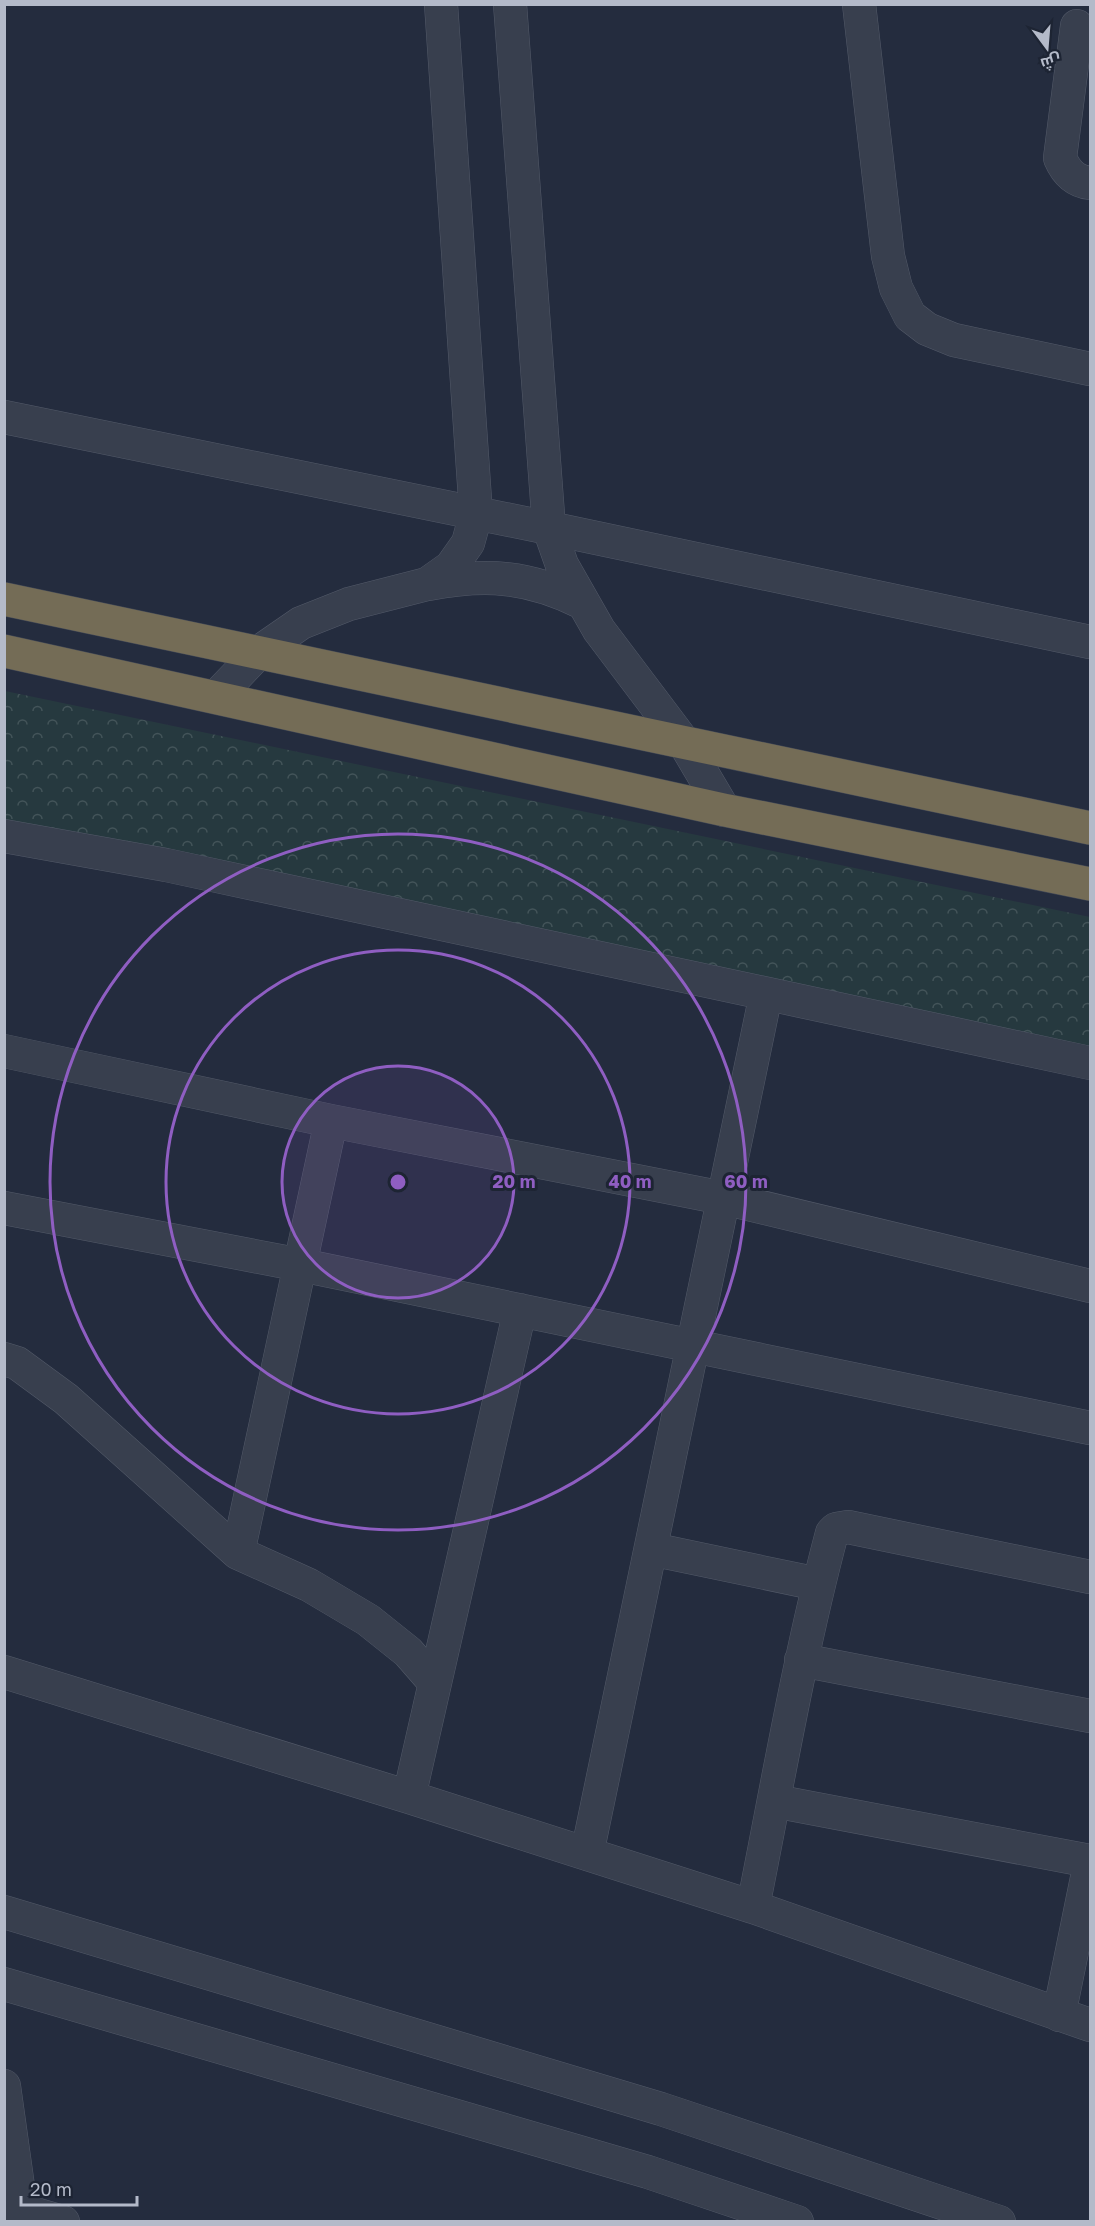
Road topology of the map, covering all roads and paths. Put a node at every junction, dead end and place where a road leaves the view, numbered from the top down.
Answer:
1 (441, 4) edge
2 (510, 4) edge
3 (859, 4) edge
4 (1073, 15) edge
5 (1090, 58) edge
6 (1090, 183) edge
7 (1090, 369) edge
8 (4, 417) edge
9 (476, 514) junction
10 (549, 528) junction
11 (428, 584) junction
12 (4, 599) edge
13 (583, 603) junction
14 (1090, 642) edge
15 (4, 651) edge
16 (259, 652) junction
17 (216, 697) junction
18 (685, 744) junction
19 (724, 810) junction
20 (1090, 828) edge
21 (4, 836) edge
22 (1090, 884) edge
23 (766, 994) junction
24 (4, 1051) edge
25 (1090, 1063) edge
26 (331, 1121) junction
27 (723, 1198) junction
28 (4, 1208) edge
29 (301, 1265) junction
30 (1090, 1286) edge
31 (520, 1310) junction
32 (693, 1346) junction
33 (4, 1359) edge
34 (1090, 1428) edge
35 (651, 1549) junction
36 (238, 1553) junction
37 (1090, 1577) edge
38 (818, 1584) junction
39 (801, 1660) junction
40 (4, 1672) edge
41 (435, 1683) junction
42 (1090, 1716) edge
43 (409, 1797) junction
44 (774, 1801) junction
45 (587, 1854) junction
46 (1090, 1862) edge
47 (753, 1907) junction
48 (4, 1912) edge
49 (4, 1984) edge
50 (1059, 2015) junction
51 (1090, 2025) edge
52 (4, 2086) edge
53 (16, 2212) edge
54 (63, 2222) edge
55 (797, 2222) edge
56 (999, 2222) edge

1 - 9 street
2 - 10 street
3 - 7 street
4 - 5 street
4 - 6 street
8 - 9 street
9 - 10 street
9 - 11 street
10 - 13 street
10 - 14 street
11 - 13 street
11 - 16 street
12 - 16 highway
13 - 18 street
15 - 17 highway
16 - 17 street
16 - 18 highway
17 - 19 highway
18 - 19 street
18 - 20 highway
19 - 22 highway
21 - 23 street
23 - 25 street
23 - 27 street
24 - 26 street
26 - 27 street
26 - 29 street
27 - 30 street
27 - 32 street
28 - 29 street
29 - 31 street
29 - 36 street
31 - 32 street
31 - 41 street
32 - 34 street
32 - 35 street
33 - 36 street
35 - 38 street
35 - 45 street
36 - 41 street
37 - 38 street
38 - 39 street
39 - 42 street
39 - 44 street
40 - 43 street
41 - 43 street
43 - 45 street
44 - 46 street
44 - 47 street
45 - 47 street
46 - 50 street
47 - 50 street
48 - 56 street
49 - 55 street
50 - 51 street
52 - 53 street
53 - 54 street

